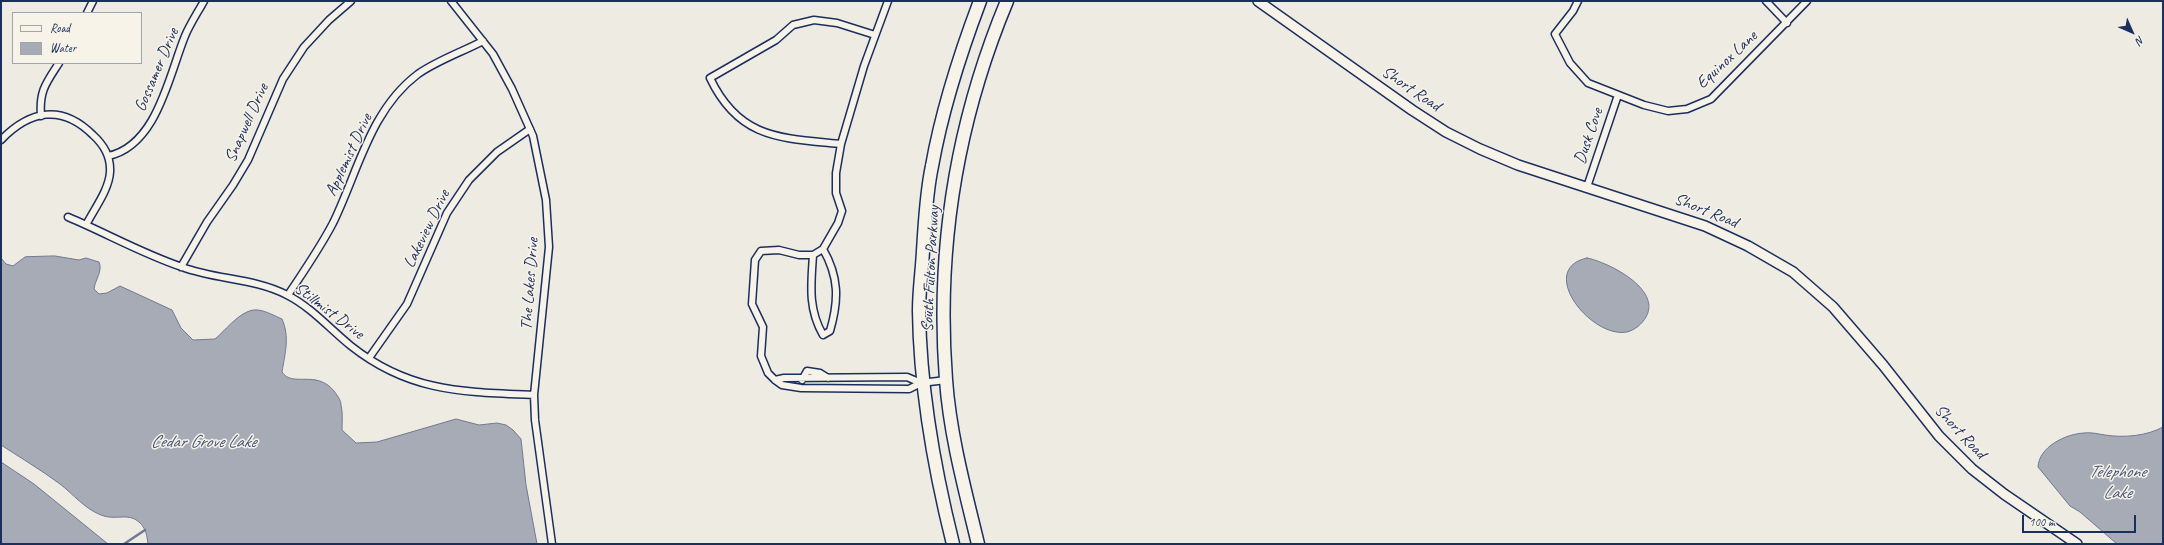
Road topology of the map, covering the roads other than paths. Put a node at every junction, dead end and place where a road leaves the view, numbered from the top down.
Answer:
1 (93, 1) edge
2 (204, 1) edge
3 (351, 1) edge
4 (451, 1) edge
5 (888, 1) edge
6 (980, 1) edge
7 (1007, 1) edge
8 (1258, 1) edge
9 (1578, 1) edge
10 (1766, 1) edge
11 (1807, 1) edge
12 (88, 12) edge
13 (1787, 23) junction
14 (875, 35) junction
15 (483, 41) junction
16 (58, 64) edge
17 (1618, 95) junction
18 (40, 116) junction
19 (530, 129) junction
20 (1, 140) edge
21 (840, 144) junction
22 (108, 156) junction
23 (1587, 187) junction
24 (68, 217) dead end
25 (86, 225) junction
26 (823, 249) junction
27 (814, 255) junction
28 (181, 267) junction
29 (288, 295) junction
30 (369, 358) junction
31 (802, 378) junction
32 (855, 378) junction
33 (776, 380) junction
34 (946, 380) junction
35 (922, 383) junction
36 (801, 388) junction
37 (854, 388) junction
38 (534, 395) junction
39 (552, 544) edge
40 (953, 544) edge
41 (978, 544) edge
42 (2077, 544) edge

1 - 12 street
2 - 22 street, Gossamer Drive
3 - 28 street, Snapwell Drive
4 - 15 street, The Lakes Drive
5 - 14 street
6 - 35 highway, South Fulton Parkway
7 - 34 highway, South Fulton Parkway
8 - 23 street, Short Road
9 - 17 street, Equinox Lane
10 - 13 street
11 - 13 street, Equinox Lane
13 - 17 street, Equinox Lane
14 - 21 street
14 - 21 street
15 - 19 street, The Lakes Drive
15 - 29 street, Applemist Drive
16 - 18 street
17 - 23 street, Dusk Cove
18 - 20 street
18 - 22 street
19 - 30 street, Lakeview Drive
19 - 38 street, The Lakes Drive
21 - 26 street
22 - 25 street
23 - 42 street, Short Road
24 - 25 street, Stillmist Drive
25 - 28 street, Stillmist Drive
26 - 27 street
26 - 27 street
27 - 33 street
28 - 29 street, Stillmist Drive
29 - 30 street, Stillmist Drive
30 - 38 street, Stillmist Drive
31 - 32 street
31 - 33 street
31 - 36 street
32 - 35 street
32 - 37 street
33 - 36 street
34 - 35 street
34 - 41 highway, South Fulton Parkway
35 - 37 street
35 - 40 highway, South Fulton Parkway
36 - 37 street
38 - 39 street, The Lakes Drive

